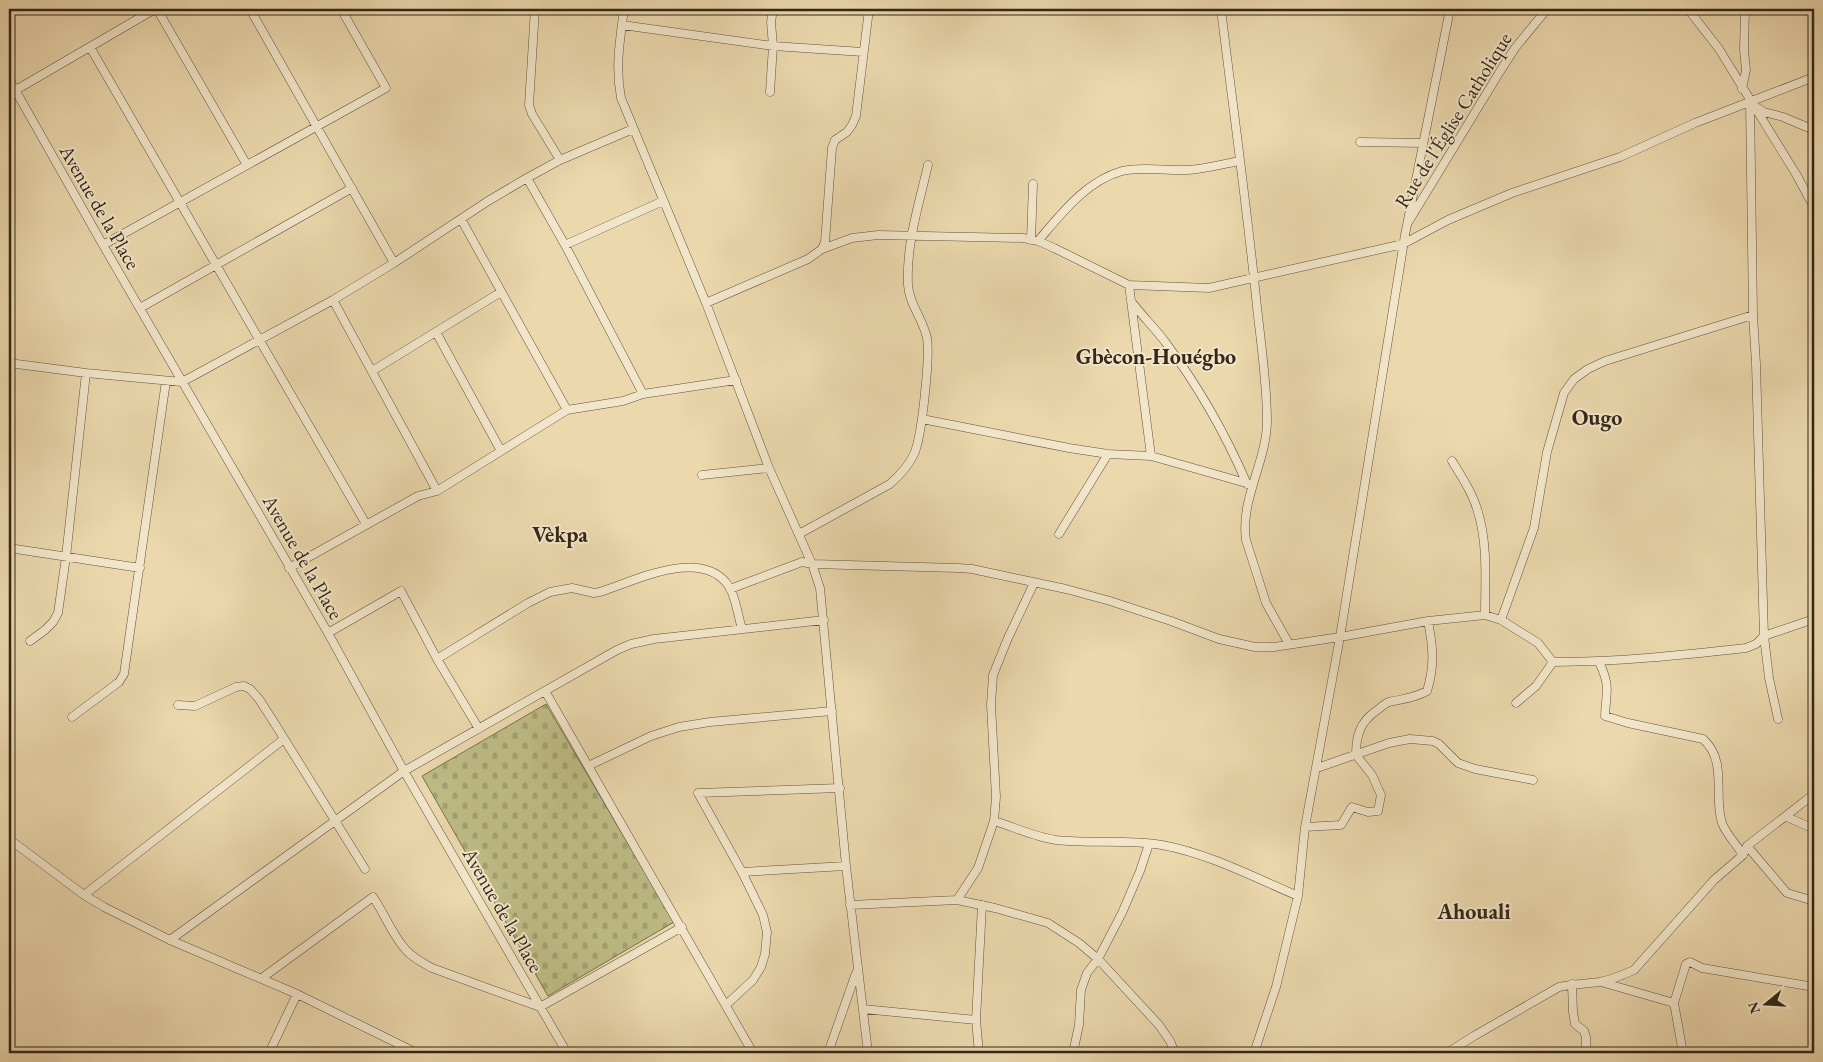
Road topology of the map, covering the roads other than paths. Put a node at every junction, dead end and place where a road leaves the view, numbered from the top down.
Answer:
1 (156, 9) edge
2 (250, 9) edge
3 (341, 9) edge
4 (535, 9) edge
5 (624, 9) edge
6 (773, 9) edge
7 (869, 9) edge
8 (1221, 9) edge
9 (1450, 9) edge
10 (1547, 9) edge
11 (1688, 9) edge
12 (1745, 9) edge
13 (622, 25) junction
14 (773, 46) junction
15 (90, 47) junction
16 (863, 52) junction
17 (1814, 77) edge
18 (9, 79) edge
19 (1742, 89) junction
20 (12, 92) edge
21 (770, 92) dead end
22 (1752, 104) junction
23 (316, 127) junction
24 (633, 129) junction
25 (1814, 130) edge
26 (1360, 142) dead end
27 (1423, 143) junction
28 (560, 160) junction
29 (1240, 161) junction
30 (247, 165) junction
31 (928, 165) dead end
32 (527, 178) junction
33 (1033, 184) dead end
34 (352, 188) junction
35 (662, 201) junction
36 (178, 202) junction
37 (1814, 207) edge
38 (461, 219) junction
39 (1407, 225) junction
40 (911, 235) junction
41 (1034, 241) junction
42 (1403, 244) junction
43 (103, 245) junction
44 (565, 245) junction
45 (822, 249) junction
46 (394, 263) junction
47 (216, 265) junction
48 (1254, 277) junction
49 (1129, 285) junction
50 (501, 292) junction
51 (333, 300) junction
52 (1131, 301) junction
53 (706, 304) junction
54 (140, 308) junction
55 (1753, 315) junction
56 (436, 332) junction
57 (259, 340) junction
58 (9, 363) edge
59 (372, 371) junction
60 (86, 373) junction
61 (736, 380) junction
62 (166, 381) junction
63 (182, 382) junction
64 (643, 394) junction
65 (567, 410) junction
66 (922, 418) junction
67 (501, 451) junction
68 (1108, 454) junction
69 (1150, 456) junction
70 (1452, 461) dead end
71 (770, 468) junction
72 (702, 475) dead end
73 (1250, 484) junction
74 (437, 492) junction
75 (366, 524) junction
76 (799, 534) junction
77 (1058, 534) dead end
78 (9, 548) edge
79 (66, 557) junction
80 (812, 564) junction
81 (140, 568) junction
82 (289, 568) junction
83 (1034, 583) junction
84 (730, 589) junction
85 (1485, 615) junction
86 (1814, 619) edge
87 (824, 620) junction
88 (1501, 620) junction
89 (1428, 621) junction
90 (742, 629) junction
91 (328, 633) junction
92 (1764, 636) junction
93 (1340, 638) junction
94 (30, 642) dead end
95 (1289, 644) junction
96 (437, 659) junction
97 (1553, 662) junction
98 (1599, 662) junction
99 (545, 691) junction
100 (1516, 703) dead end
101 (178, 705) dead end
102 (832, 711) junction
103 (72, 717) dead end
104 (1778, 719) dead end
105 (479, 729) junction
106 (284, 739) junction
107 (1356, 755) junction
108 (588, 766) junction
109 (1317, 768) junction
110 (404, 771) junction
111 (1532, 780) dead end
112 (840, 788) junction
113 (1814, 794) edge
114 (1787, 816) junction
115 (334, 820) junction
116 (994, 821) junction
117 (1305, 827) junction
118 (1814, 829) edge
119 (9, 839) edge
120 (1149, 844) junction
121 (1747, 846) junction
122 (1743, 855) junction
123 (846, 866) junction
124 (365, 869) dead end
125 (742, 872) junction
126 (84, 895) junction
127 (1298, 896) junction
128 (957, 900) junction
129 (1814, 901) edge
130 (850, 904) junction
131 (982, 905) junction
132 (682, 927) junction
133 (170, 940) junction
134 (1098, 959) junction
135 (857, 970) junction
136 (262, 978) junction
137 (1600, 982) junction
138 (1572, 984) junction
139 (1814, 987) edge
140 (297, 994) junction
141 (1674, 1003) junction
142 (726, 1005) junction
143 (540, 1007) junction
144 (863, 1009) junction
145 (976, 1020) junction
146 (269, 1053) edge
147 (417, 1053) edge
148 (567, 1053) edge
149 (753, 1053) edge
150 (828, 1053) edge
151 (868, 1053) edge
152 (979, 1053) edge
153 (1073, 1053) edge
154 (1175, 1053) edge
155 (1254, 1053) edge
156 (1447, 1053) edge
157 (1586, 1053) edge
158 (1683, 1053) edge

1 - 15 street
1 - 30 street
2 - 23 street
3 - 23 street
4 - 28 street
5 - 13 street
6 - 14 street
7 - 16 street
8 - 29 street
9 - 27 street
10 - 39 street, Rue de l'Église Catholique
11 - 19 street
12 - 19 street
13 - 14 street
13 - 24 street
14 - 16 street
14 - 21 street
15 - 20 street
15 - 36 street
16 - 45 street
17 - 22 street
18 - 20 street, Avenue de la Place
19 - 22 street
20 - 43 street, Avenue de la Place
22 - 25 street
22 - 37 street
22 - 42 street
22 - 55 street
23 - 30 street
23 - 34 street
24 - 28 street
24 - 35 street
26 - 27 street
27 - 39 street
28 - 32 street
29 - 41 street
29 - 48 street
30 - 36 street
31 - 40 street
32 - 38 street
32 - 44 street
33 - 41 street
34 - 46 street
34 - 47 street
35 - 44 street
35 - 53 street
36 - 43 street
36 - 47 street
38 - 46 street
38 - 50 street
39 - 42 street
40 - 41 street
40 - 45 street
40 - 66 street
41 - 49 street
42 - 48 street
42 - 93 street
43 - 54 street, Avenue de la Place
44 - 64 street
45 - 53 street
46 - 51 street
47 - 54 street
47 - 57 street
48 - 49 street
48 - 73 street
49 - 52 street
50 - 56 street
50 - 65 street
51 - 57 street
51 - 59 street
52 - 69 street
52 - 73 street
53 - 61 street
54 - 63 street, Avenue de la Place
55 - 88 street
55 - 92 street
56 - 59 street
56 - 67 street
57 - 63 street
57 - 75 street
58 - 60 street
59 - 74 street
60 - 62 street
60 - 79 street
61 - 64 street
61 - 71 street
62 - 63 street
62 - 81 street
63 - 82 street, Avenue de la Place
64 - 65 street
65 - 67 street
66 - 68 street
66 - 76 street
67 - 74 street
68 - 69 street
68 - 77 street
69 - 73 street
70 - 85 street
71 - 72 street
71 - 76 street
73 - 95 street
74 - 75 street
75 - 82 street
76 - 80 street
78 - 79 street
79 - 81 street
79 - 94 street
80 - 83 street
80 - 84 street
80 - 87 street
81 - 103 street
82 - 91 street, Avenue de la Place
83 - 95 street
83 - 116 street
84 - 90 street
84 - 96 street
85 - 88 street
85 - 89 street
86 - 92 street
87 - 90 street
87 - 102 street
88 - 97 street
89 - 93 street
89 - 107 street
90 - 99 street
91 - 96 street
91 - 110 street, Avenue de la Place
92 - 98 street
92 - 104 street
93 - 95 street
93 - 109 street
96 - 105 street
97 - 98 street
97 - 100 street
98 - 122 street
99 - 105 street
99 - 108 street
101 - 106 street
102 - 108 street
102 - 112 street
105 - 110 street
106 - 115 street
106 - 126 street
107 - 109 street
107 - 111 street
107 - 117 street
108 - 132 street
109 - 117 street
110 - 115 street
110 - 143 street, Avenue de la Place
112 - 123 street
112 - 125 street
113 - 114 street
114 - 118 street
114 - 121 street
115 - 124 street
115 - 133 street
116 - 120 street
116 - 128 street
117 - 127 street
119 - 126 street
120 - 127 street
120 - 134 street
121 - 122 street
121 - 129 street
122 - 137 street
123 - 125 street
123 - 130 street
125 - 142 street
126 - 133 street
127 - 155 street
128 - 130 street
128 - 131 street
130 - 135 street
131 - 134 street
131 - 145 street
132 - 142 street
132 - 143 street
133 - 136 street
134 - 153 street
134 - 154 street
135 - 144 street
135 - 150 street
136 - 140 street
136 - 143 street
137 - 138 street
137 - 141 street
138 - 156 street
138 - 157 street
139 - 141 street
140 - 146 street
140 - 147 street
141 - 158 street
142 - 149 street
143 - 148 street, Avenue de la Place
144 - 145 street
144 - 151 street
145 - 152 street

